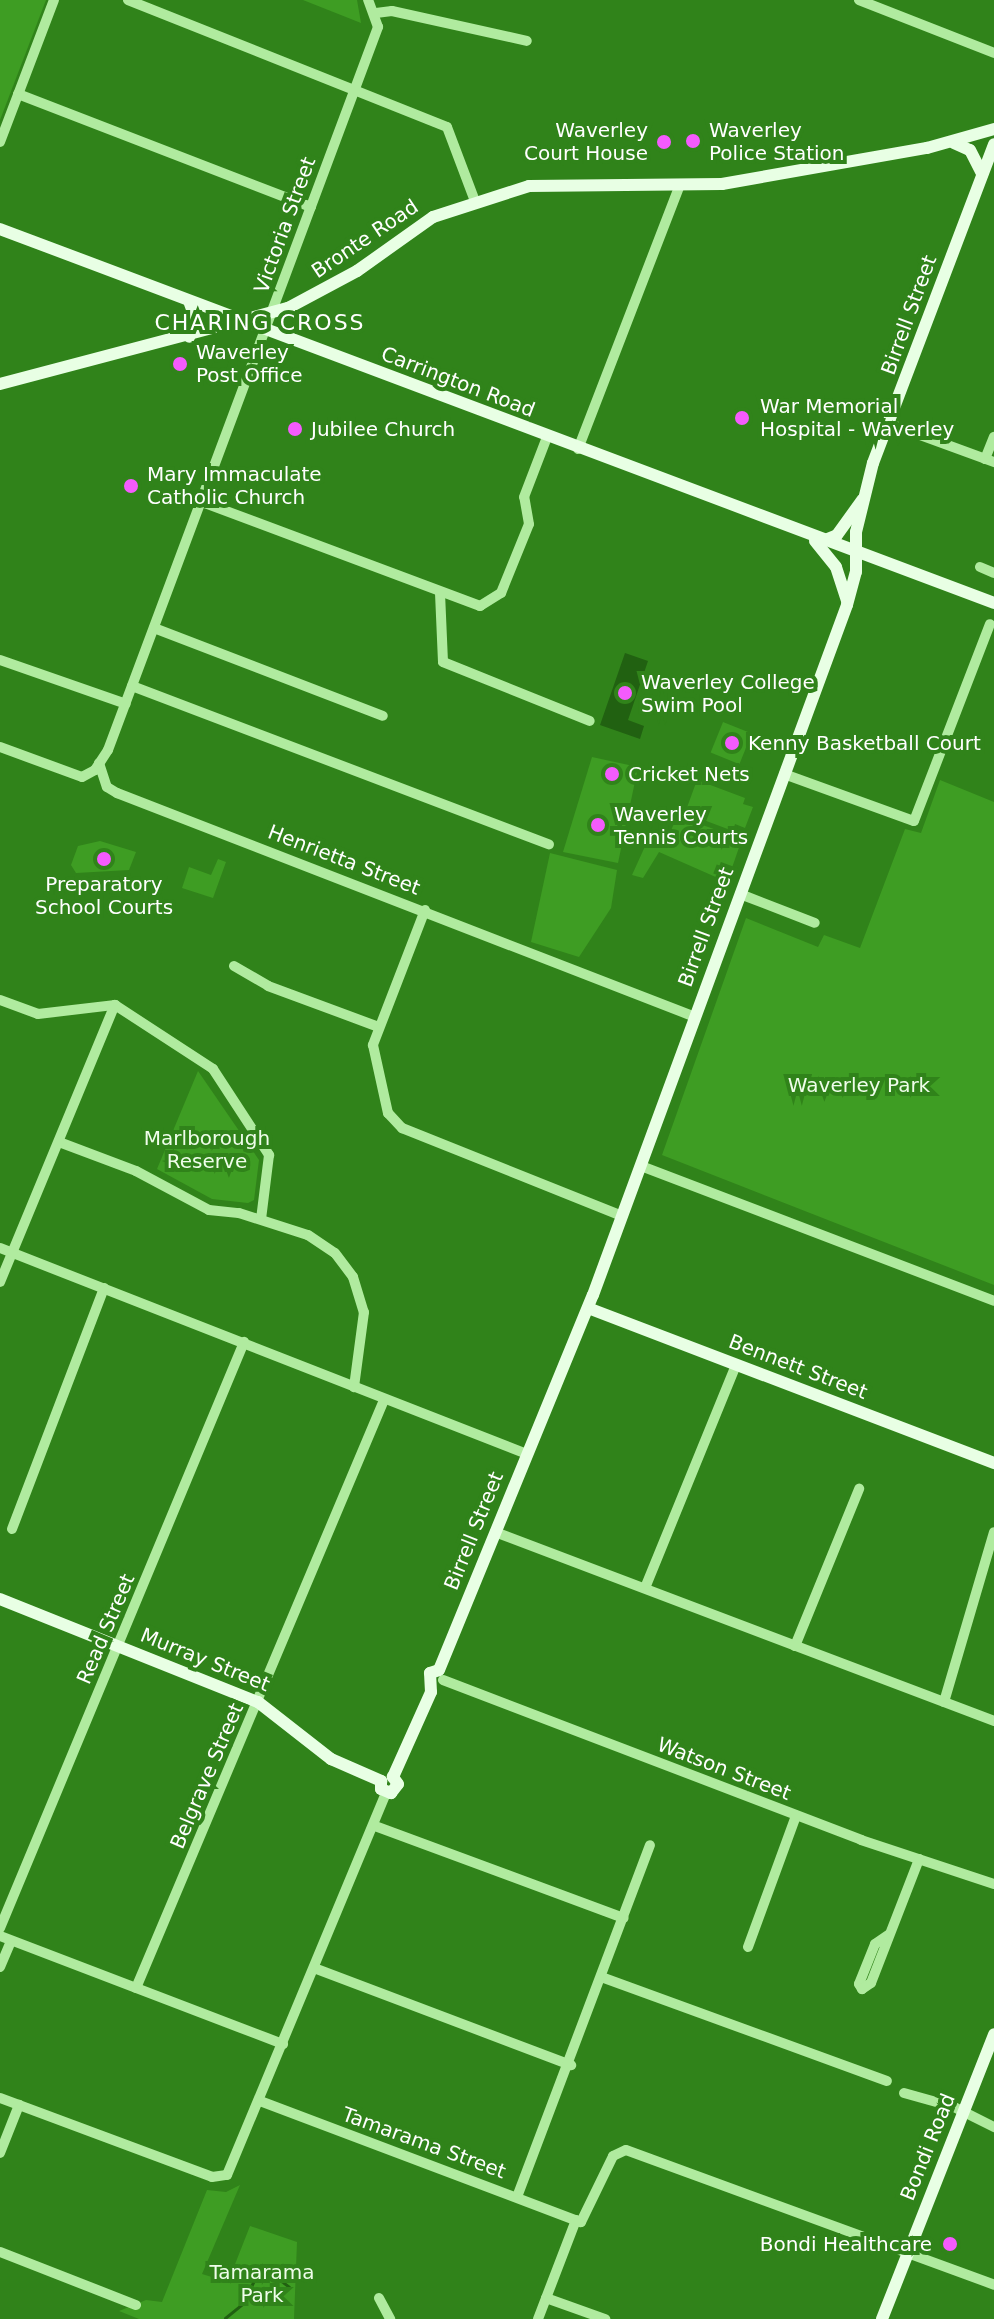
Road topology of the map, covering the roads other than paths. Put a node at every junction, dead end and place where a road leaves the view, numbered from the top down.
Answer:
1 (54, 0) edge
2 (128, 0) edge
3 (368, 0) edge
4 (859, 0) edge
5 (376, 13) junction
6 (527, 41) dead end
7 (994, 53) edge
8 (355, 88) junction
9 (18, 94) junction
10 (994, 129) edge
11 (0, 142) edge
12 (950, 143) junction
13 (994, 144) edge
14 (982, 174) junction
15 (679, 187) junction
16 (475, 201) junction
17 (311, 207) junction
18 (0, 229) edge
19 (189, 301) junction
20 (271, 314) junction
21 (246, 321) junction
22 (265, 330) junction
23 (189, 337) junction
24 (0, 384) edge
25 (890, 424) junction
26 (547, 437) junction
27 (994, 437) edge
28 (578, 449) junction
29 (990, 460) edge
30 (863, 499) junction
31 (202, 502) junction
32 (816, 540) junction
33 (857, 553) junction
34 (980, 567) dead end
35 (994, 573) edge
36 (440, 593) junction
37 (994, 603) edge
38 (847, 605) junction
39 (990, 624) dead end
40 (154, 628) junction
41 (0, 660) edge
42 (132, 686) junction
43 (126, 704) junction
44 (383, 716) dead end
45 (590, 721) dead end
46 (0, 747) edge
47 (99, 763) junction
48 (784, 774) junction
49 (549, 844) dead end
50 (740, 894) junction
51 (425, 910) junction
52 (815, 923) dead end
53 (234, 966) dead end
54 (0, 1000) edge
55 (115, 1005) junction
56 (695, 1017) junction
57 (379, 1027) junction
58 (59, 1142) junction
59 (641, 1166) junction
60 (622, 1216) junction
61 (261, 1219) junction
62 (0, 1248) edge
63 (12, 1252) junction
64 (0, 1282) edge
65 (104, 1288) junction
66 (994, 1301) edge
67 (588, 1308) junction
68 (244, 1342) junction
69 (736, 1365) junction
70 (354, 1387) junction
71 (384, 1400) junction
72 (527, 1454) junction
73 (994, 1463) edge
74 (859, 1489) dead end
75 (12, 1529) dead end
76 (495, 1532) junction
77 (994, 1532) edge
78 (645, 1588) junction
79 (0, 1599) edge
80 (118, 1646) junction
81 (795, 1646) junction
82 (438, 1678) junction
83 (258, 1702) junction
84 (944, 1702) junction
85 (994, 1721) edge
86 (387, 1783) junction
87 (796, 1816) junction
88 (375, 1826) junction
89 (650, 1845) dead end
90 (919, 1859) junction
91 (994, 1884) edge
92 (624, 1918) junction
93 (0, 1928) edge
94 (888, 1935) junction
95 (5, 1938) edge
96 (748, 1947) dead end
97 (0, 1967) edge
98 (314, 1968) junction
99 (604, 1978) junction
100 (136, 1988) junction
101 (994, 2034) edge
102 (283, 2044) junction
103 (571, 2065) junction
104 (887, 2081) dead end
105 (904, 2093) dead end
106 (0, 2098) edge
107 (260, 2101) junction
108 (19, 2105) junction
109 (963, 2113) junction
110 (994, 2127) edge
111 (0, 2153) edge
112 (517, 2197) junction
113 (576, 2220) junction
114 (0, 2252) edge
115 (907, 2252) junction
116 (994, 2285) edge
117 (379, 2298) dead end
118 (546, 2298) junction
119 (136, 2305) dead end
120 (390, 2319) edge
121 (538, 2319) edge
122 (605, 2319) edge
123 (882, 2319) edge

1 - 9 street
2 - 8 street
3 - 5 street
4 - 7 street
5 - 6 street
5 - 8 street, Victoria Street
8 - 16 street
8 - 17 street, Victoria Street
9 - 11 street
9 - 17 street
10 - 12 main road, Bronte Road
12 - 14 main road
12 - 15 main road, Bronte Road
13 - 14 main road, Birrell Street
14 - 25 main road, Birrell Street
15 - 16 main road, Bronte Road
15 - 28 street
16 - 20 main road, Bronte Road
17 - 20 street, Victoria Street
18 - 19 main road, Carrington Road
19 - 21 main road, Carrington Road
19 - 23 main road
20 - 21 main road, Bronte Road
20 - 22 street, Victoria Street
21 - 22 main road, Carrington Road
21 - 23 main road, Bronte Road
22 - 26 main road, Carrington Road
22 - 31 street, Victoria Street
23 - 24 main road, Bronte Road
25 - 29 street
25 - 30 main road, Birrell Street
26 - 28 main road, Carrington Road
26 - 36 street
27 - 29 street
28 - 32 main road, Carrington Road
30 - 32 main road
30 - 33 main road, Birrell Street
31 - 36 street
31 - 40 street, Victoria Street
32 - 33 main road, Carrington Road
32 - 38 main road
33 - 37 main road, Carrington Road
33 - 38 main road, Birrell Street
34 - 35 street
36 - 45 street
38 - 48 main road, Birrell Street
39 - 48 street
40 - 42 street, Victoria Street
40 - 44 street
41 - 43 street
42 - 43 street, Victoria Street
42 - 49 street
43 - 47 street, Victoria Street
46 - 47 street
47 - 51 street, Henrietta Street
48 - 50 main road, Birrell Street
50 - 52 street
50 - 56 main road, Birrell Street
51 - 56 street, Henrietta Street
51 - 57 street
53 - 57 street
54 - 55 street
55 - 58 street
55 - 61 street
56 - 59 main road, Birrell Street
57 - 60 street
58 - 61 street
58 - 63 street
59 - 60 main road, Birrell Street
59 - 66 street
60 - 67 main road, Birrell Street
61 - 70 street
62 - 63 street
63 - 64 street
63 - 65 street
65 - 68 street
65 - 75 street
67 - 69 main road, Bennett Street
67 - 72 main road, Birrell Street
68 - 70 street
68 - 80 street, Read Street
69 - 73 main road, Bennett Street
69 - 78 street
70 - 71 street
71 - 72 street
71 - 83 street, Belgrave Street
72 - 76 main road, Birrell Street
74 - 81 street
76 - 78 street
76 - 82 main road, Birrell Street
77 - 84 street
78 - 81 street
79 - 80 main road, Murray Street
80 - 83 main road, Murray Street
80 - 93 street, Read Street
81 - 84 street
82 - 86 main road, Birrell Street
82 - 87 street, Watson Street
83 - 86 main road, Murray Street
83 - 100 street, Belgrave Street
84 - 85 street
86 - 88 street, Birrell Street
87 - 90 street, Watson Street
87 - 96 street
88 - 92 street
88 - 98 street, Birrell Street
89 - 92 street
90 - 91 street, Watson Street
90 - 94 street
92 - 99 street
94 - 94 street
95 - 97 street
95 - 100 street
98 - 102 street, Birrell Street
98 - 103 street
99 - 103 street
99 - 104 street
100 - 102 street
101 - 109 main road, Bondi Road
102 - 107 street, Birrell Street
103 - 112 street
105 - 109 street
106 - 108 street
107 - 108 street, Birrell Street
107 - 112 street, Tamarama Street
108 - 111 street
109 - 110 street
109 - 115 main road, Bondi Road
112 - 113 street, Tamarama Street
113 - 115 street
113 - 118 street
114 - 119 street
115 - 116 street
115 - 123 main road, Bondi Road
117 - 120 street
118 - 121 street
118 - 122 street

